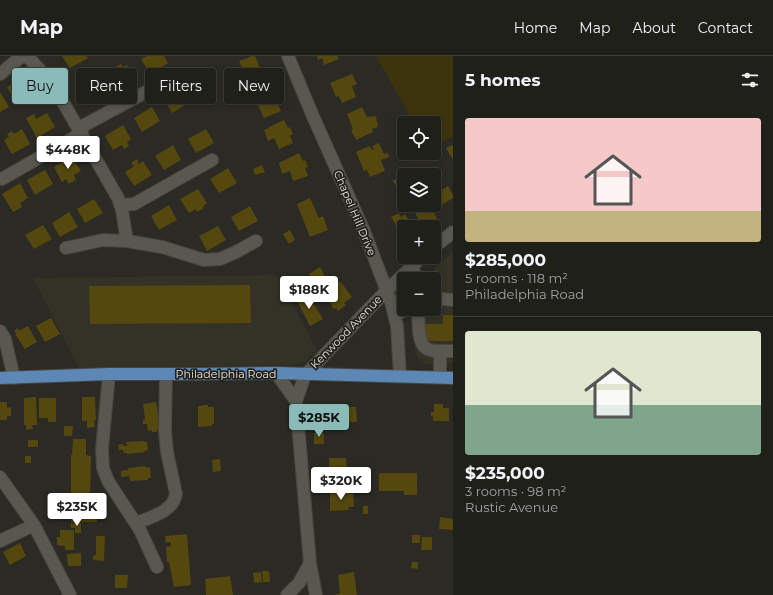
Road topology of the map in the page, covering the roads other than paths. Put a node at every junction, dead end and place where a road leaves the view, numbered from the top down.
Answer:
1 (22, 56) edge
2 (26, 56) edge
3 (288, 56) edge
4 (0, 74) edge
5 (145, 93) edge
6 (80, 130) junction
7 (212, 160) dead end
8 (2, 179) dead end
9 (120, 205) junction
10 (453, 232) edge
11 (256, 240) dead end
12 (126, 241) junction
13 (441, 241) edge
14 (66, 248) dead end
15 (415, 264) edge
16 (411, 268) junction
17 (414, 272) edge
18 (386, 291) junction
19 (441, 299) edge
20 (453, 300) edge
21 (395, 315) joint
22 (419, 316) edge
23 (0, 331) edge
24 (440, 351) junction
25 (453, 351) edge
26 (276, 373) junction
27 (109, 374) junction
28 (166, 374) junction
29 (305, 375) junction
30 (400, 376) junction
31 (440, 377) junction
32 (0, 378) edge
33 (14, 378) junction
34 (453, 378) edge
35 (296, 401) junction
36 (0, 477) edge
37 (136, 523) junction
38 (34, 525) junction
39 (0, 541) edge
40 (310, 563) junction
41 (157, 567) dead end
42 (70, 595) edge
43 (287, 595) edge
44 (316, 595) edge

1 - 4 street
2 - 6 street
3 - 18 street, Chapel Hill Drive
5 - 6 street
6 - 8 street
6 - 9 street
7 - 9 street
9 - 12 street
10 - 13 street
11 - 12 street
12 - 14 street
15 - 16 street, Kenwood Avenue
16 - 17 street
16 - 18 street, Kenwood Avenue
18 - 21 street, Chapel Hill Drive
18 - 29 street, Kenwood Avenue
19 - 20 street
21 - 30 street, Chapel Hill Drive
22 - 24 street
23 - 33 street
24 - 25 street
24 - 31 street
26 - 28 main road, Philadelphia Road
26 - 29 main road, Philadelphia Road
26 - 35 street
27 - 28 main road, Philadelphia Road
27 - 33 main road, Philadelphia Road
27 - 37 street
28 - 37 street
29 - 30 main road, Philadelphia Road
29 - 35 street
30 - 31 main road, Philadelphia Road
31 - 34 main road, Philadelphia Road
32 - 33 main road, Philadelphia Road
35 - 40 street
36 - 38 street
37 - 41 street
38 - 39 street
38 - 42 street
40 - 43 street
40 - 44 street

